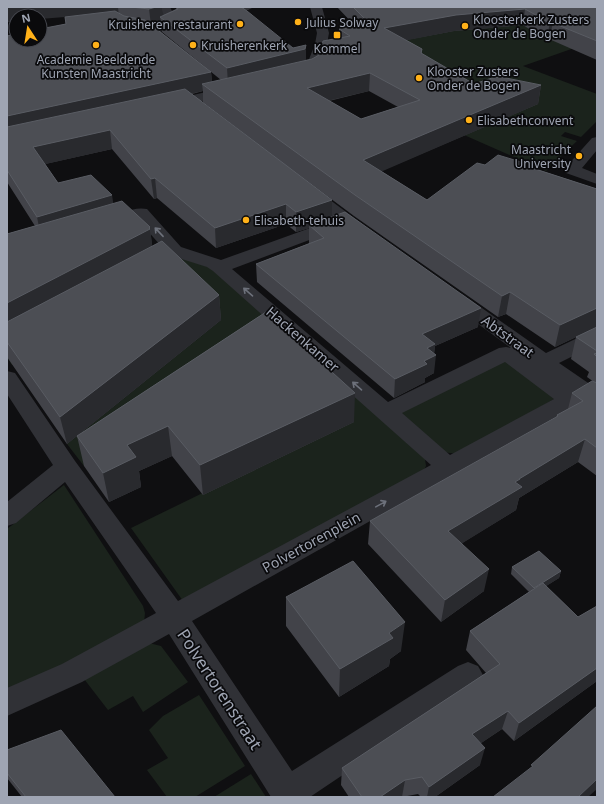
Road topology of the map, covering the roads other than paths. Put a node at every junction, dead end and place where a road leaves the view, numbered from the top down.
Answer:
1 (248, 7) edge
2 (316, 7) edge
3 (166, 10) edge
4 (200, 11) edge
5 (180, 12) edge
6 (138, 29) edge
7 (152, 31) junction
8 (182, 56) edge
9 (288, 77) edge
10 (211, 80) edge
11 (247, 87) edge
12 (226, 92) junction
13 (192, 100) junction
14 (153, 108) edge
15 (208, 114) edge
16 (597, 141) edge
17 (293, 179) edge
18 (597, 179) edge
19 (347, 221) junction
20 (96, 227) edge
21 (379, 244) edge
22 (220, 267) junction
23 (442, 289) edge
24 (597, 336) edge
25 (544, 362) junction
26 (7, 378) edge
27 (584, 397) edge
28 (386, 412) junction
29 (448, 466) junction
30 (67, 467) junction
31 (7, 516) edge
32 (174, 617) junction
33 (468, 675) dead end
34 (7, 702) edge
35 (288, 795) edge

1 - 4 street
2 - 9 street
3 - 5 street
3 - 7 street
6 - 7 street
7 - 8 street
10 - 12 street
11 - 12 street
12 - 13 street
13 - 14 street
13 - 15 street
16 - 18 street
17 - 19 street
19 - 21 street
19 - 22 street
22 -> 20 street, Hackenkamer
28 -> 22 street, Hackenkamer
23 - 25 street, Abtstraat
24 - 25 street
25 - 27 street, Abtstraat
26 - 30 street
27 - 28 street
27 - 29 street, Polvertorenplein
28 - 29 street
32 -> 29 street, Polvertorenplein
30 - 31 street
30 - 32 street
32 - 34 street, Polvertorenstraat
32 - 35 street, Polvertorenstraat
33 - 35 street

